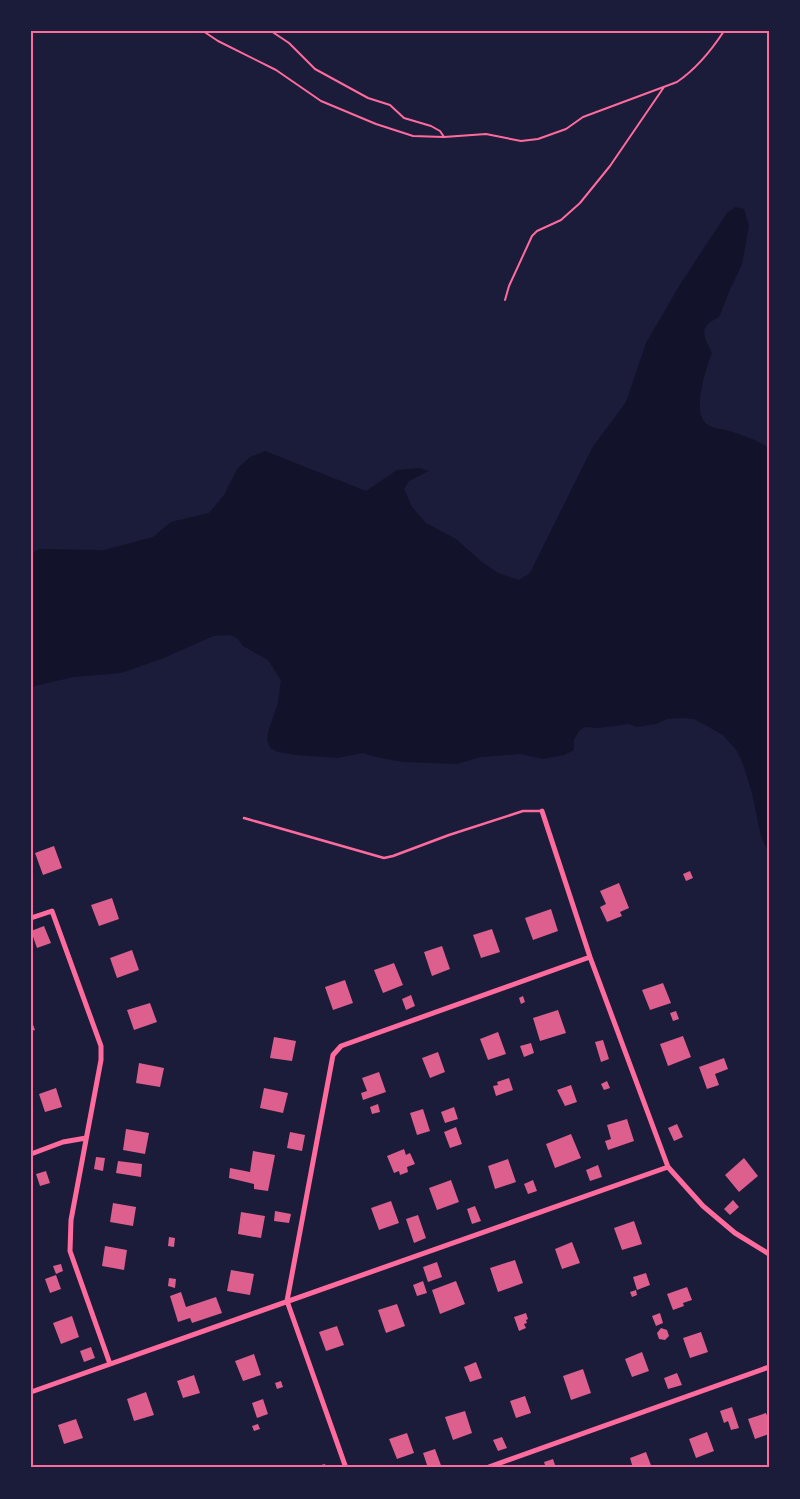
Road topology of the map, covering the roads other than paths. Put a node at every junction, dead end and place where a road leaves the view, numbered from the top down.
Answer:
1 (542, 810) joint
2 (244, 818) dead end
3 (31, 918) edge
4 (590, 958) junction
5 (86, 1138) junction
6 (31, 1154) edge
7 (668, 1167) junction
8 (769, 1254) edge
9 (287, 1300) junction
10 (110, 1364) junction
11 (769, 1367) edge
12 (31, 1392) edge
13 (346, 1468) edge
14 (486, 1468) edge

1 - 2 lane
1 - 4 street
3 - 5 street
4 - 7 street
4 - 9 street
5 - 6 street
5 - 10 street
7 - 8 street
7 - 9 street
9 - 10 street
9 - 13 street
10 - 12 street
11 - 14 street

